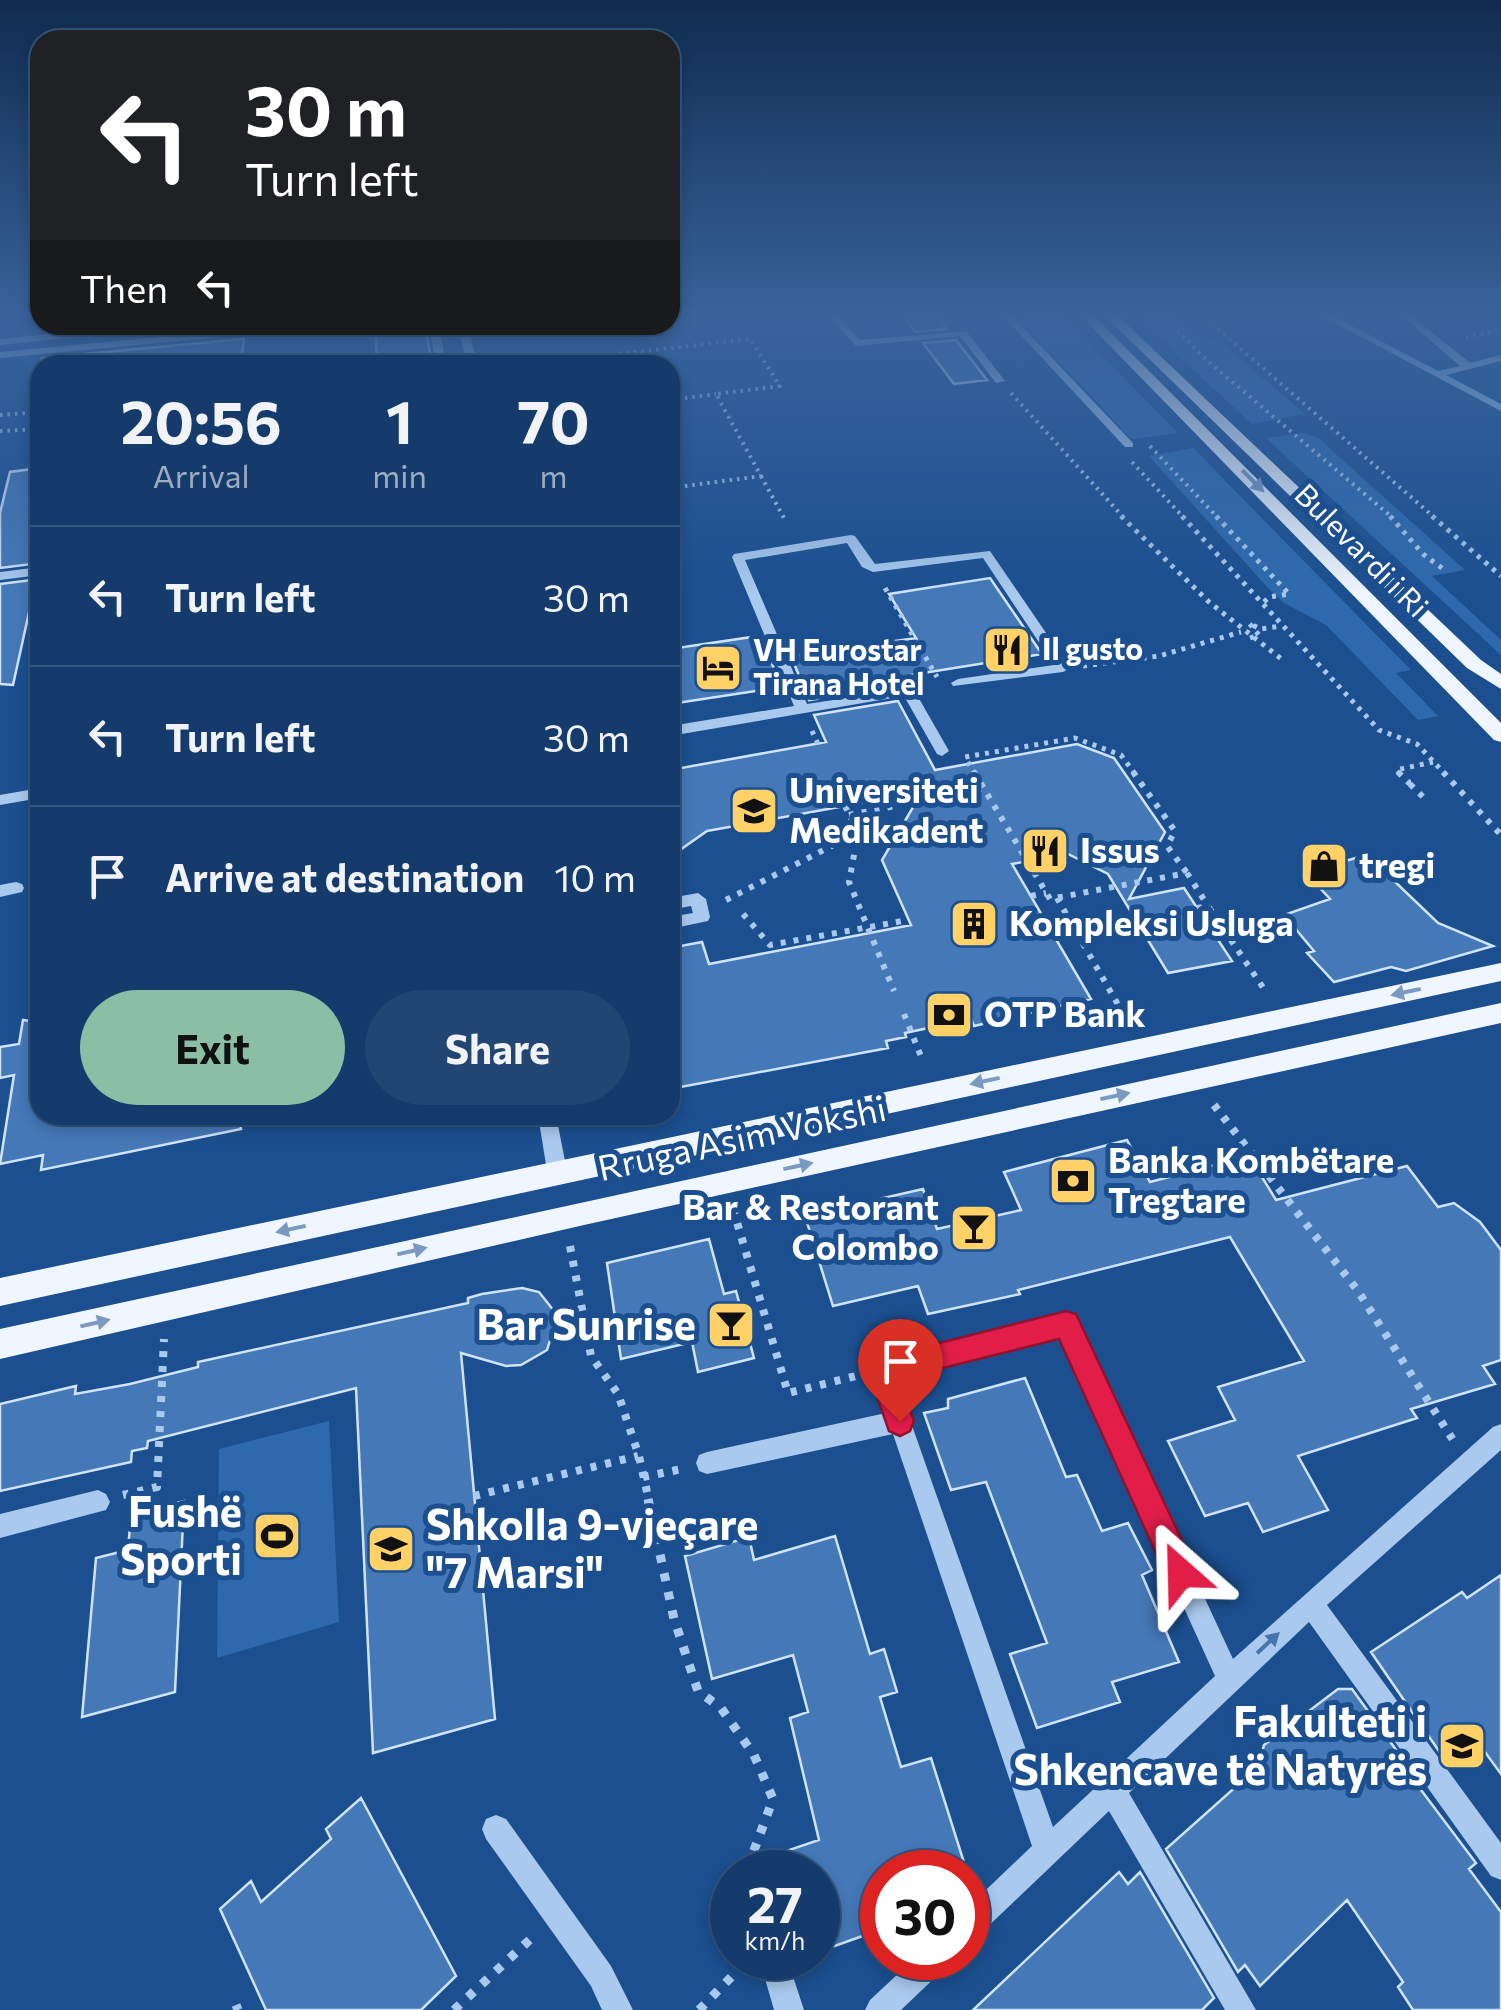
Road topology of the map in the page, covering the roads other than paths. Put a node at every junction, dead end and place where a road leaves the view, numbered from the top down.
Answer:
1 (1094, 408) edge
2 (1178, 408) edge
3 (1207, 408) edge
4 (1129, 445) road end
5 (30, 572) edge
6 (0, 576) edge
7 (1501, 683) edge
8 (951, 684) road end
9 (800, 708) junction
10 (680, 729) edge
11 (1501, 735) edge
12 (942, 751) dead end
13 (30, 795) edge
14 (0, 800) edge
15 (680, 902) edge
16 (680, 921) edge
17 (1501, 972) edge
18 (1501, 1014) edge
19 (549, 1125) edge
20 (557, 1171) junction
21 (0, 1292) edge
22 (0, 1344) edge
23 (900, 1421) junction
24 (1501, 1435) edge
25 (707, 1463) dead end
26 (98, 1502) road end
27 (0, 1526) edge
28 (1311, 1602) junction
29 (1230, 1680) junction
30 (1110, 1788) junction
31 (496, 1829) dead end
32 (1047, 1848) junction
33 (1501, 1866) edge
34 (990, 1904) edge
35 (780, 1980) edge
36 (912, 1980) edge
37 (618, 2010) edge
38 (790, 2010) edge
39 (880, 2010) edge
40 (1241, 2010) edge

1 - 4 street
2 -> 11 main road, Bulevardi i Ri
3 - 7 main road, Bulevardi i Ri
5 - 6 street
8 - 9 street
9 - 10 street
9 - 12 street
13 - 14 street
15 - 16 street
17 -> 20 main road, Rruga Asim Vokshi
22 -> 18 main road, Rruga Asim Vokshi
19 - 20 street
20 -> 21 main road, Rruga Asim Vokshi
23 - 25 street
23 - 29 street
23 - 32 street
24 - 28 street
26 - 27 street
29 -> 28 street
28 - 33 street
29 - 30 street
30 - 32 street
30 - 40 street
31 - 37 street
32 - 34 street
35 - 38 street
36 - 39 street

